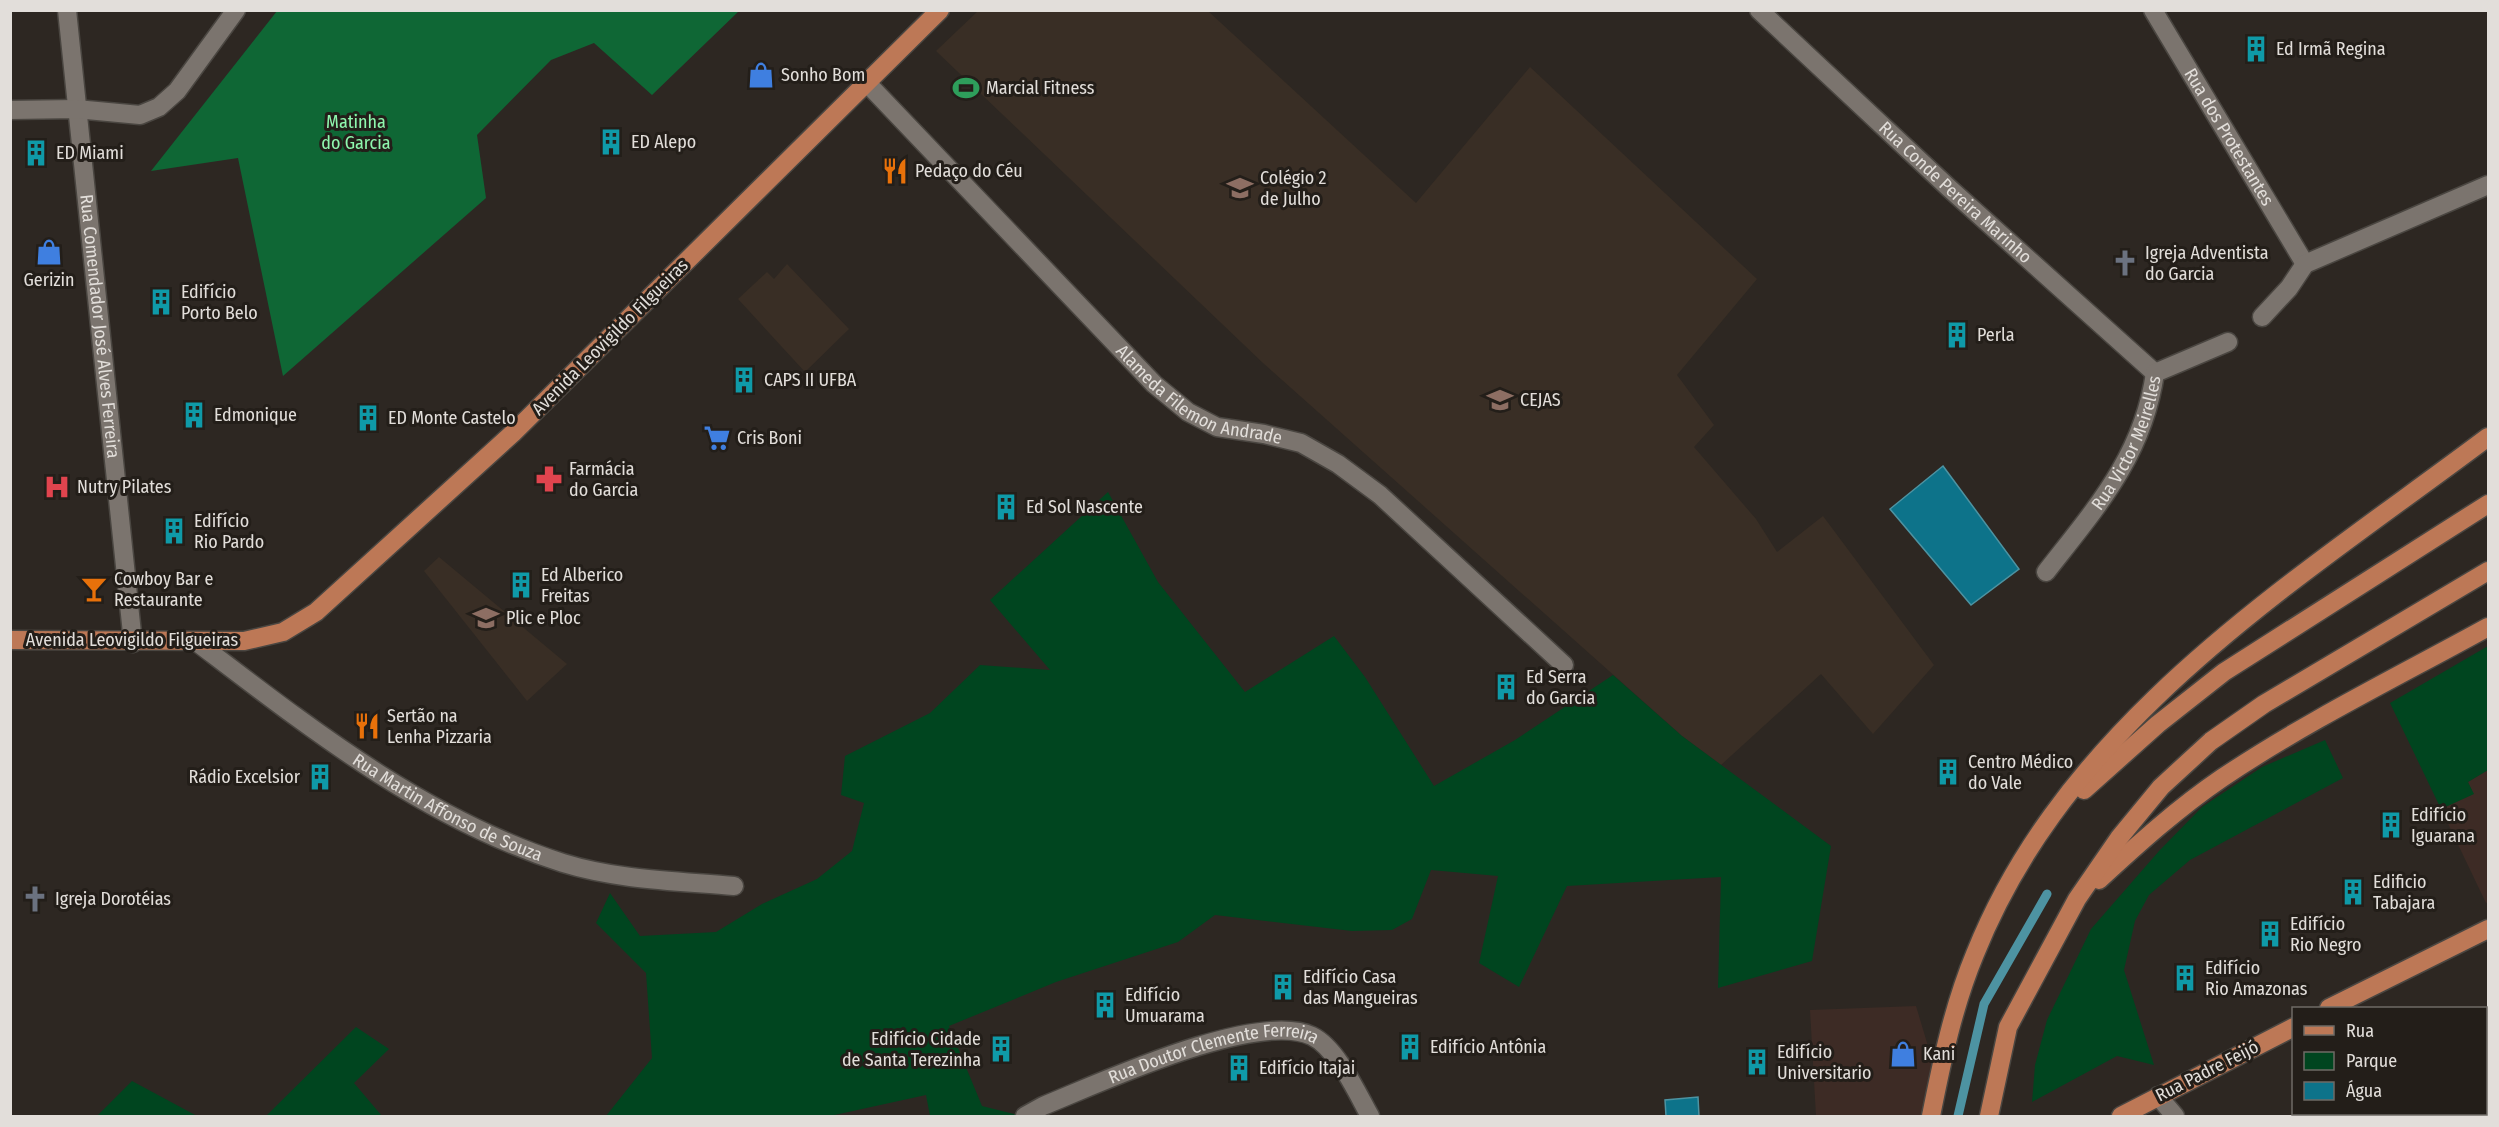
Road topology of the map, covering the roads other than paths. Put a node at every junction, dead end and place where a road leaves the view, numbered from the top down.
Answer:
1 (67, 10) edge
2 (236, 10) edge
3 (940, 10) edge
4 (1760, 10) edge
5 (2153, 10) edge
6 (867, 83) junction
7 (76, 109) junction
8 (10, 110) edge
9 (2488, 185) edge
10 (2305, 264) junction
11 (2262, 317) dead end
12 (2228, 342) dead end
13 (2155, 373) junction
14 (2488, 437) edge
15 (2488, 504) edge
16 (2488, 571) edge
17 (2046, 572) dead end
18 (2488, 627) edge
19 (10, 640) edge
20 (133, 643) junction
21 (198, 643) junction
22 (1564, 665) dead end
23 (2047, 824) junction
24 (734, 886) dead end
25 (2077, 899) junction
26 (2488, 928) edge
27 (2331, 1007) edge
28 (2292, 1028) edge
29 (2158, 1096) junction
30 (1025, 1116) edge
31 (1370, 1116) edge
32 (1931, 1116) edge
33 (1989, 1116) edge
34 (2121, 1116) edge
35 (2175, 1116) edge

1 - 7 street, Rua Comendador José Alves Ferreira
2 - 7 street
3 - 6 main road, Avenida Leovigildo Filgueiras
4 - 13 street, Rua Conde Pereira Marinho
5 - 10 street, Rua dos Protestantes
6 - 21 main road, Avenida Leovigildo Filgueiras
6 - 22 street, Alameda Filemon Andrade
7 - 8 street
7 - 20 street, Rua Comendador José Alves Ferreira
9 - 10 street
10 - 11 street
12 - 13 street, Rua Victor Meirelles
13 - 17 street, Rua Victor Meirelles
14 - 23 main road
15 - 23 main road
16 - 25 main road
18 - 25 main road
19 - 20 main road, Avenida Leovigildo Filgueiras
20 - 21 main road, Avenida Leovigildo Filgueiras
21 - 24 street, Rua Martin Affonso de Souza
23 - 32 main road
25 - 33 main road
26 - 27 main road
28 - 29 main road, Rua Padre Feijó
29 - 34 main road, Rua Padre Feijó
29 - 35 street
30 - 31 street, Rua Doutor Clemente Ferreira

